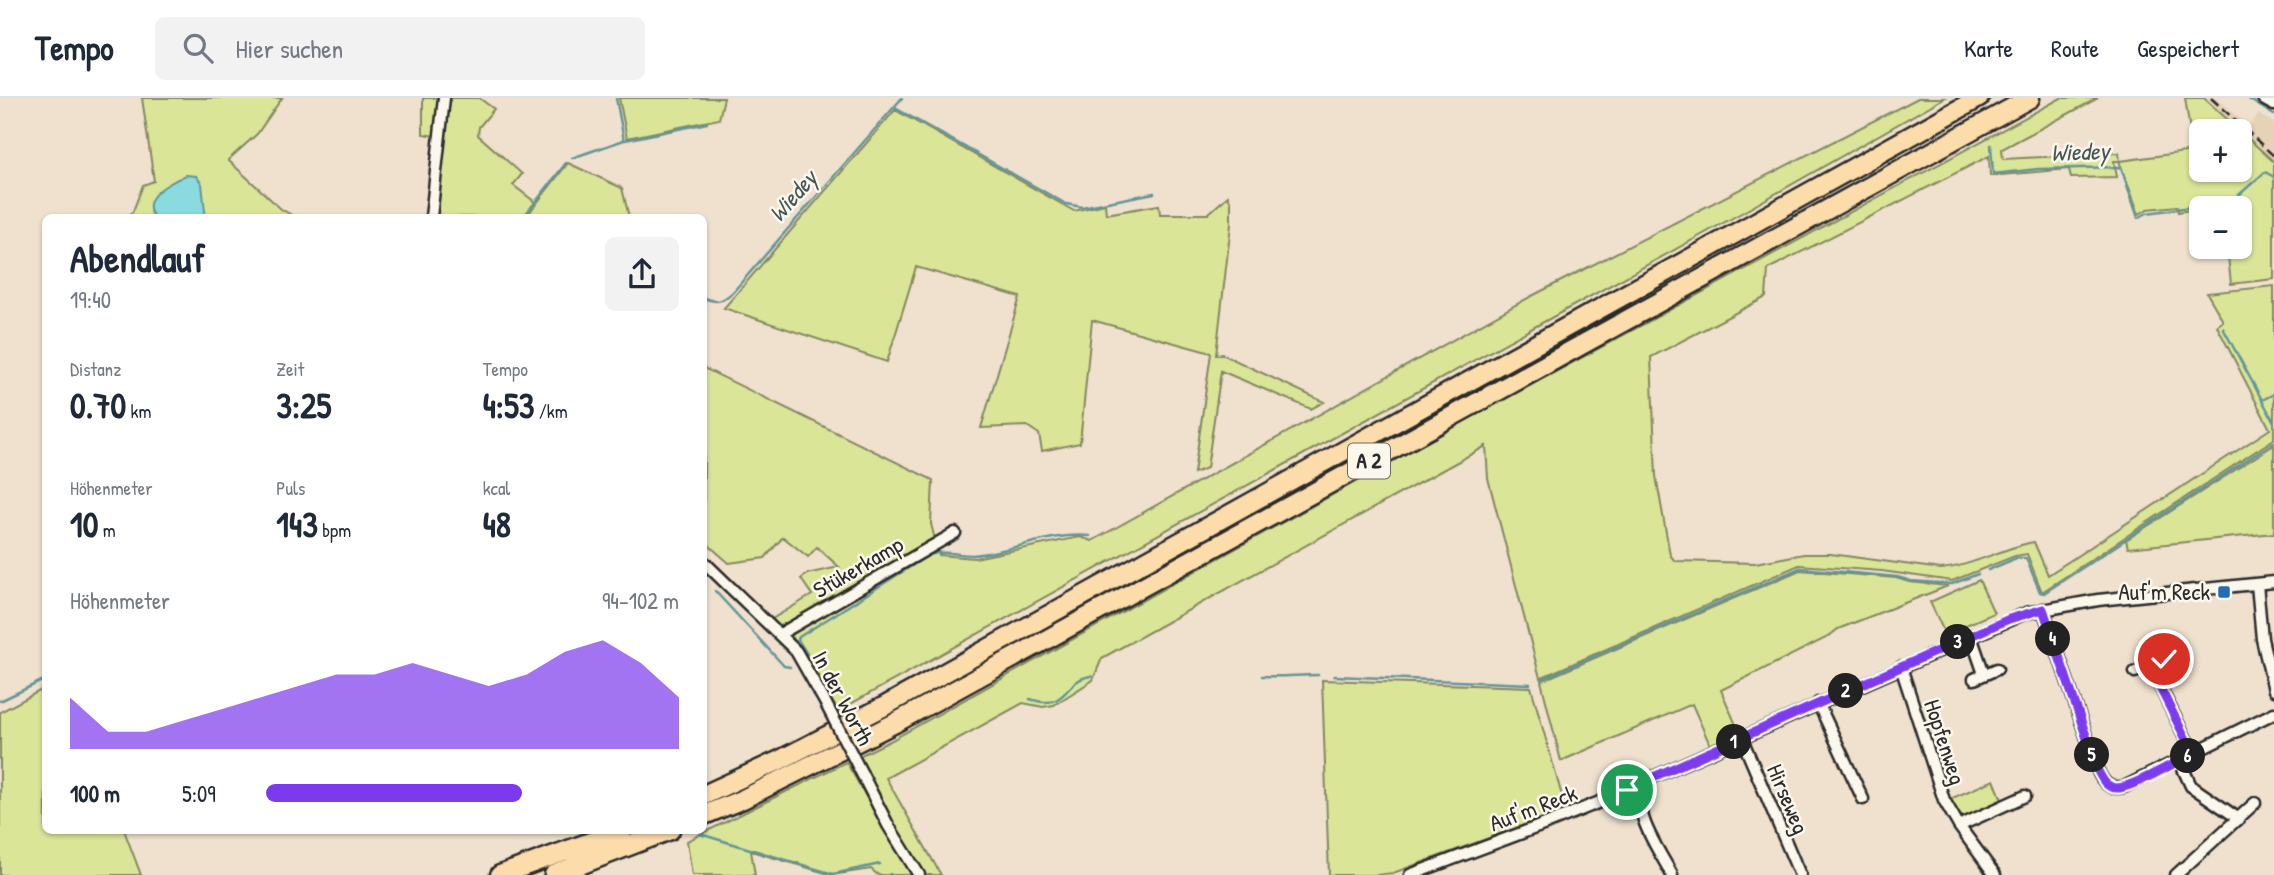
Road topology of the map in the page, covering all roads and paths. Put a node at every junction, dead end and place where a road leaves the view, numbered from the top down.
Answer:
1 (444, 98) edge
2 (1979, 98) edge
3 (2030, 98) edge
4 (2265, 98) edge
5 (2274, 103) edge
6 (431, 214) edge
7 (955, 533) dead end
8 (707, 565) edge
9 (2274, 582) edge
10 (2257, 584) junction
11 (2043, 609) junction
12 (780, 635) junction
13 (1971, 636) junction
14 (2164, 659) dead end
15 (2149, 666) junction
16 (1901, 667) junction
17 (1997, 669) dead end
18 (2134, 672) dead end
19 (1984, 674) junction
20 (1974, 679) dead end
21 (2274, 690) edge
22 (1818, 704) junction
23 (2274, 713) edge
24 (1741, 739) junction
25 (2193, 753) junction
26 (2179, 760) junction
27 (1641, 792) junction
28 (707, 794) edge
29 (2025, 796) dead end
30 (1863, 799) dead end
31 (2255, 803) dead end
32 (707, 814) edge
33 (2239, 819) junction
34 (1959, 826) junction
35 (613, 834) edge
36 (660, 834) edge
37 (500, 875) edge
38 (554, 875) edge
39 (919, 875) edge
40 (1410, 875) edge
41 (1672, 875) edge
42 (1800, 875) edge
43 (1995, 875) edge
44 (2176, 875) edge

1 - 6 street
2 - 28 highway, A 2
3 - 32 highway, A 2
4 - 5 main road
7 - 12 street, Stükerkamp
8 - 12 street, In der Worth
9 - 10 street, Auf'm Reck
10 - 11 street, Auf'm Reck
10 - 21 street
11 - 13 street, Auf'm Reck
11 - 26 street
12 - 39 street, In der Worth, bridge
13 - 16 street, Auf'm Reck
13 - 19 street
14 - 15 street
15 - 18 street
15 - 25 street
16 - 22 street, Auf'm Reck
16 - 34 street, Hopfenweg
17 - 19 street
19 - 20 street
22 - 24 street, Auf'm Reck
22 - 30 street
23 - 25 street
24 - 27 street, Auf'm Reck
24 - 42 street, Hirseweg
25 - 26 street
26 - 33 street
27 - 40 street, Auf'm Reck
27 - 41 street
29 - 34 street
31 - 33 street
33 - 44 street
34 - 43 street, Hopfenweg
35 - 37 highway
36 - 38 highway

